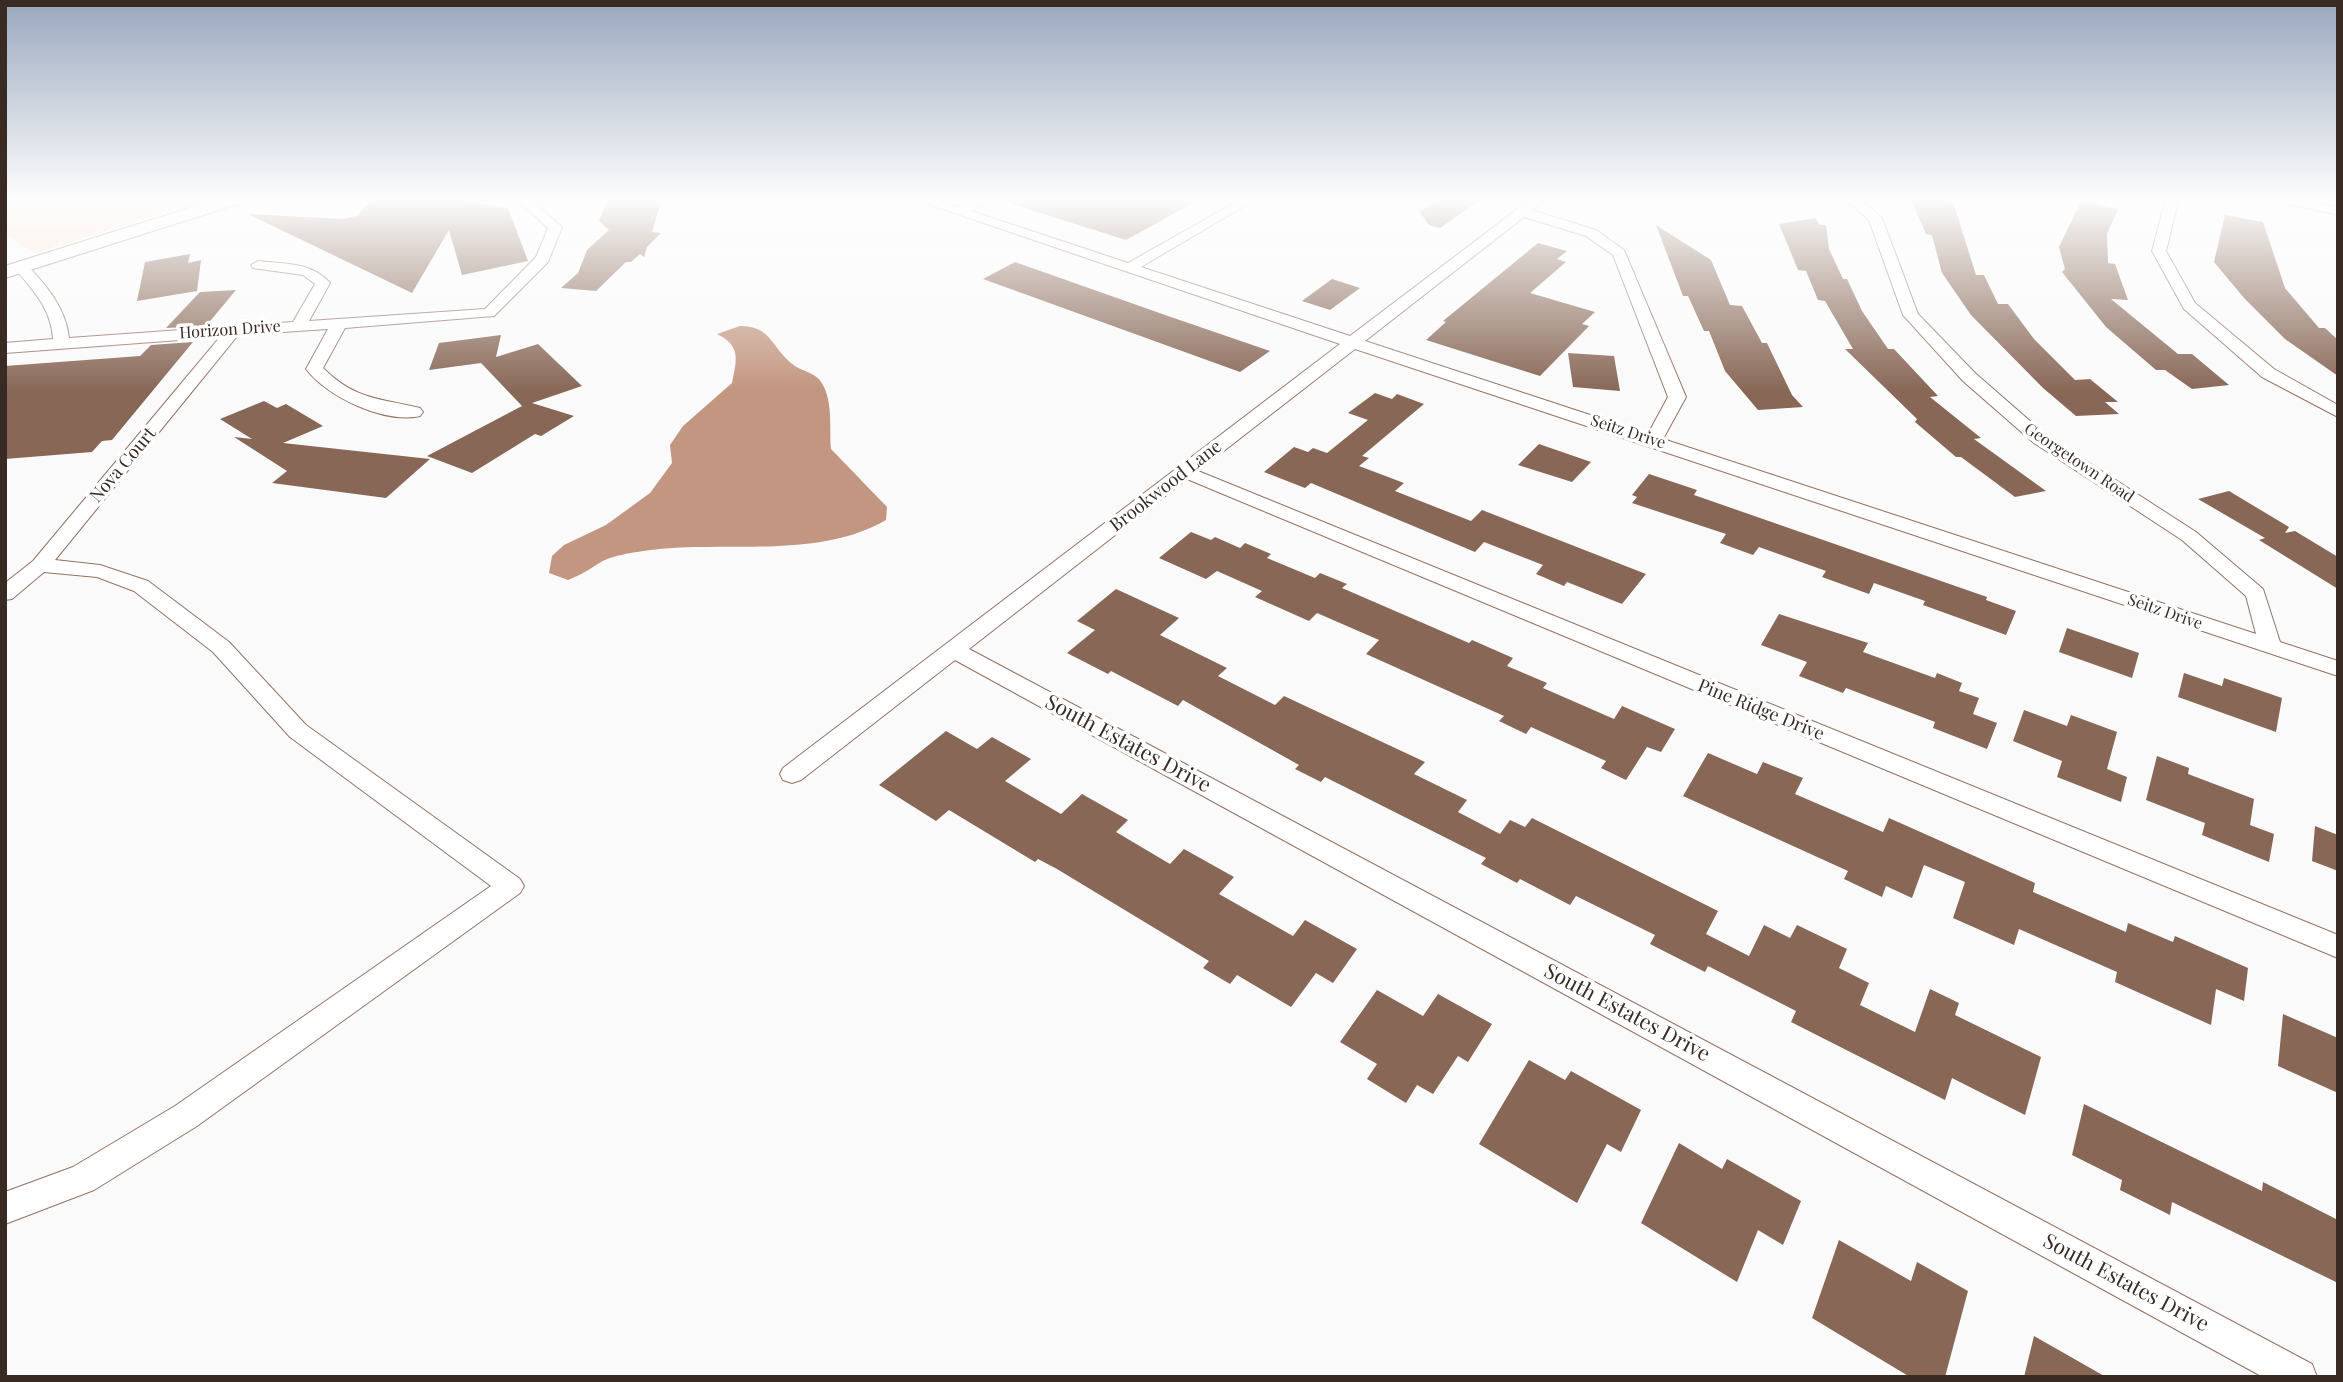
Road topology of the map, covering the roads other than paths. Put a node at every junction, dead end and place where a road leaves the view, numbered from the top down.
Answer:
1 (540, 262) edge
2 (1113, 262) edge
3 (1140, 262) edge
4 (1457, 262) edge
5 (1623, 262) edge
6 (1891, 262) edge
7 (2164, 262) edge
8 (10, 265) edge
9 (258, 265) dead end
10 (1130, 268) junction
11 (339, 324) junction
12 (299, 325) junction
13 (234, 330) junction
14 (61, 343) junction
15 (1354, 343) junction
16 (5, 348) edge
17 (414, 412) dead end
18 (2338, 412) edge
19 (1654, 440) junction
20 (1185, 472) junction
21 (40, 565) junction
22 (5, 594) edge
23 (2270, 647) junction
24 (954, 650) junction
25 (2338, 669) edge
26 (792, 774) dead end
27 (2338, 947) edge
28 (5, 1208) edge
29 (2300, 1377) edge

1 - 11 street, Horizon Drive
2 - 10 street, Seitz Drive
3 - 10 street
4 - 15 street, Brookwood Lane
5 - 19 street
6 - 23 street, Georgetown Road
7 - 18 street
8 - 14 street
9 - 12 street
10 - 15 street, Seitz Drive
11 - 12 street, Horizon Drive
11 - 17 street
12 - 13 street, Horizon Drive
13 - 14 street, Horizon Drive
13 - 21 street, Nova Court
14 - 16 street
15 - 19 street, Seitz Drive
15 - 20 street, Brookwood Lane
19 - 23 street, Seitz Drive
20 - 24 street, Brookwood Lane
20 - 27 street, Pine Ridge Drive
21 - 22 street, Nova Court
21 - 28 street
23 - 25 street, Seitz Drive
24 - 26 street, Brookwood Lane
24 - 29 street, South Estates Drive

